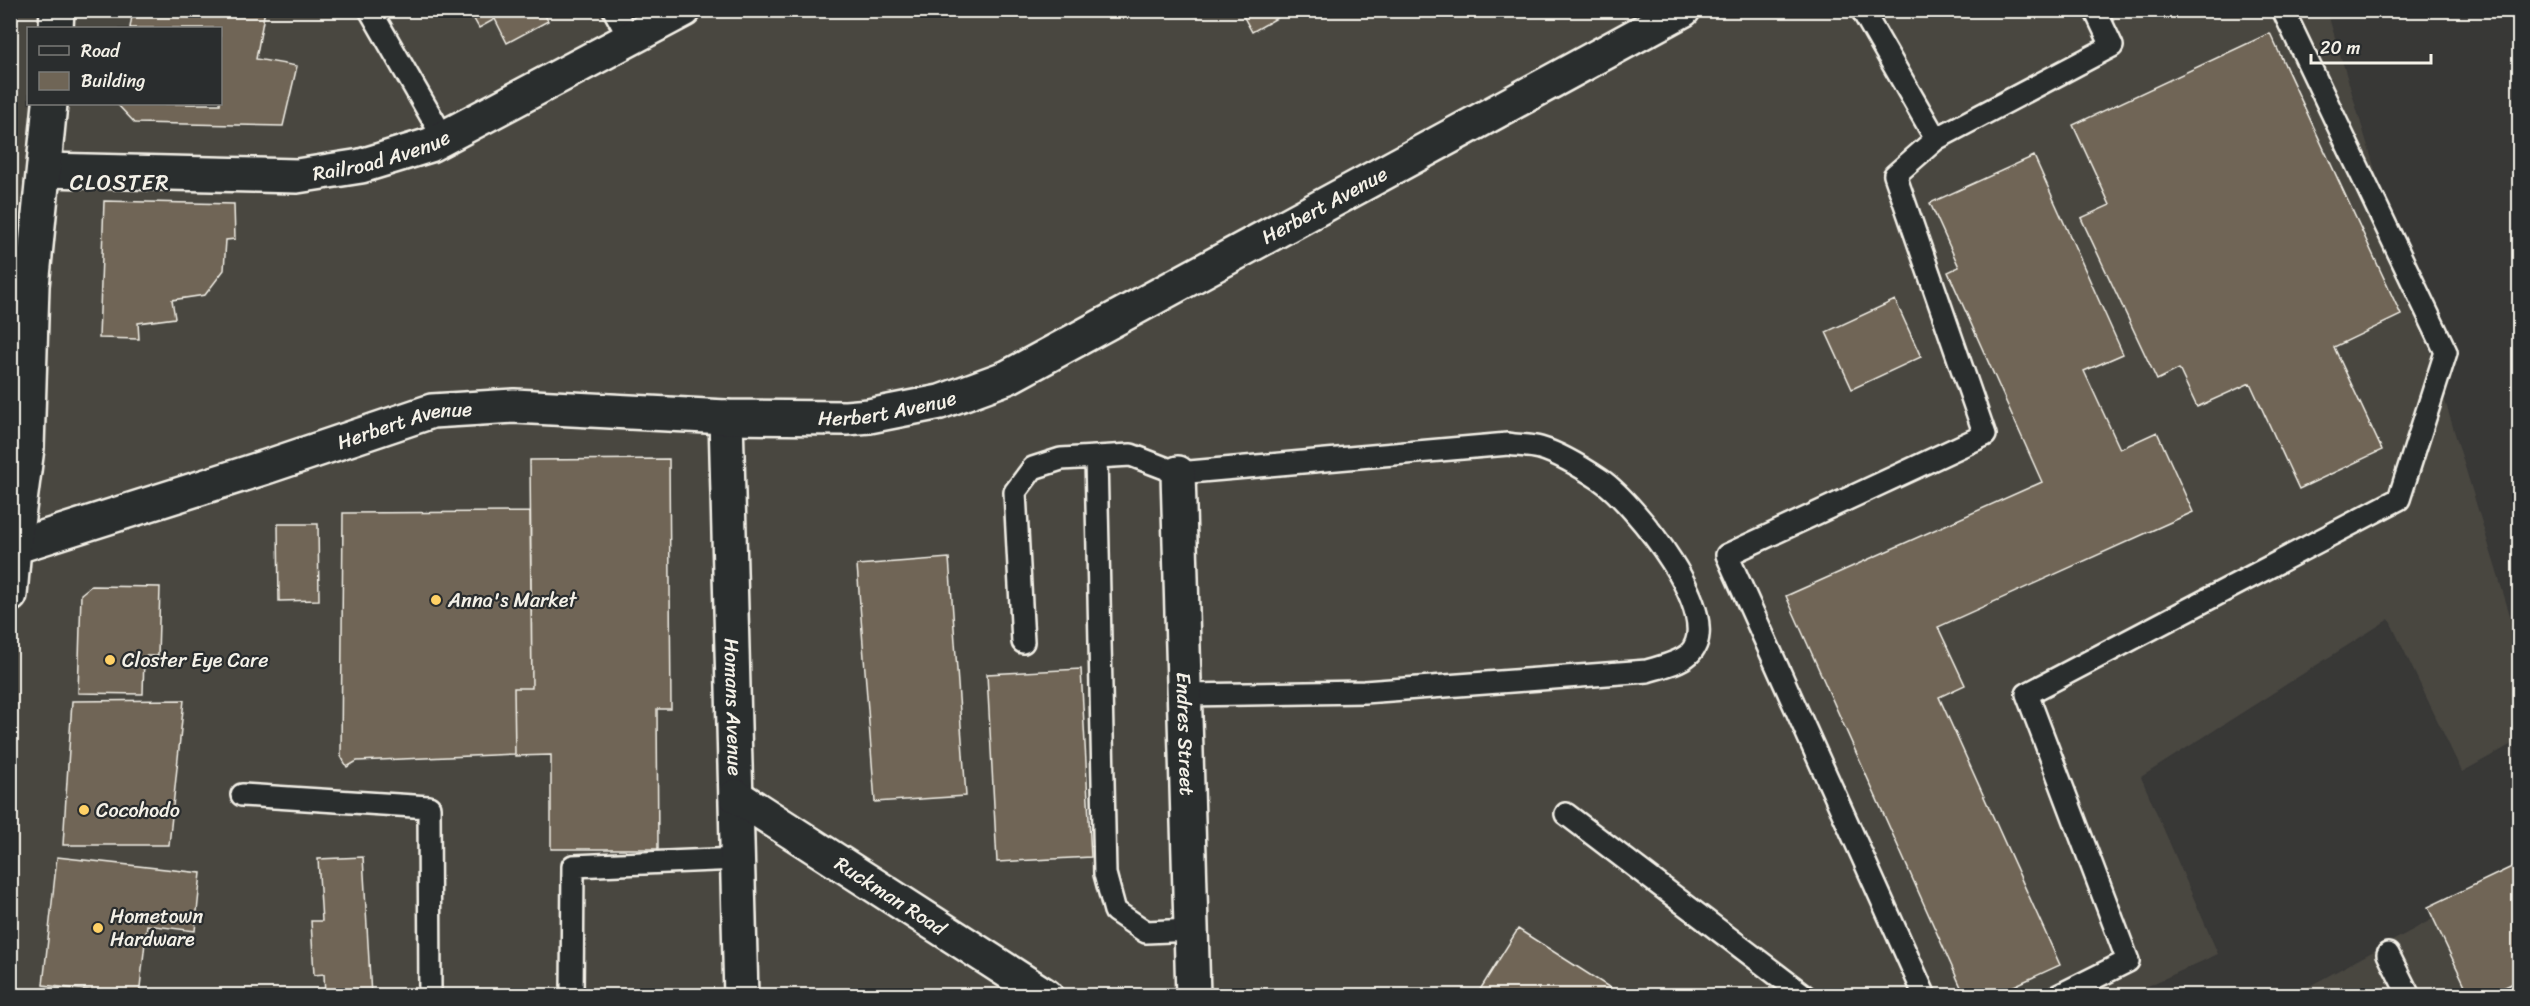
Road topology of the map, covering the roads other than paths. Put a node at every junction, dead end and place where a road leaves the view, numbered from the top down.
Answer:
1 (57, 10) edge
2 (370, 10) edge
3 (614, 10) edge
4 (684, 10) edge
5 (1683, 10) edge
6 (1862, 10) edge
7 (2095, 10) edge
8 (2283, 10) edge
9 (56, 27) edge
10 (630, 39) junction
11 (50, 105) edge
12 (443, 137) junction
13 (1936, 139) junction
14 (45, 170) junction
15 (21, 286) edge
16 (726, 417) junction
17 (19, 442) edge
18 (1096, 457) junction
19 (1178, 473) junction
20 (14, 547) junction
21 (10, 595) edge
22 (1023, 642) dead end
23 (1185, 695) junction
24 (242, 795) dead end
25 (736, 796) junction
26 (1566, 814) dead end
27 (738, 859) junction
28 (1192, 930) junction
29 (2388, 954) dead end
30 (430, 996) edge
31 (572, 996) edge
32 (741, 996) edge
33 (1046, 996) edge
34 (1193, 996) edge
35 (1805, 996) edge
36 (1925, 996) edge
37 (2058, 996) edge
38 (2409, 996) edge

1 - 9 street
2 - 12 lane
3 - 10 lane
4 - 10 street, Railroad Avenue
5 - 16 street, Herbert Avenue
6 - 13 lane
7 - 13 lane
8 - 37 lane
10 - 12 street, Railroad Avenue
11 - 14 street
12 - 14 street, Railroad Avenue
13 - 36 lane
14 - 15 street
15 - 17 street
16 - 20 street, Herbert Avenue
16 - 25 street, Homans Avenue
17 - 20 street
18 - 19 lane
18 - 22 lane
18 - 28 lane
19 - 23 street, Endres Street
19 - 23 lane
20 - 21 street
23 - 28 street, Endres Street
24 - 30 lane
25 - 27 street, Homans Avenue
25 - 33 street, Ruckman Road
26 - 35 lane
27 - 31 lane
27 - 32 street, Homans Avenue
28 - 34 street, Endres Street
29 - 38 lane

